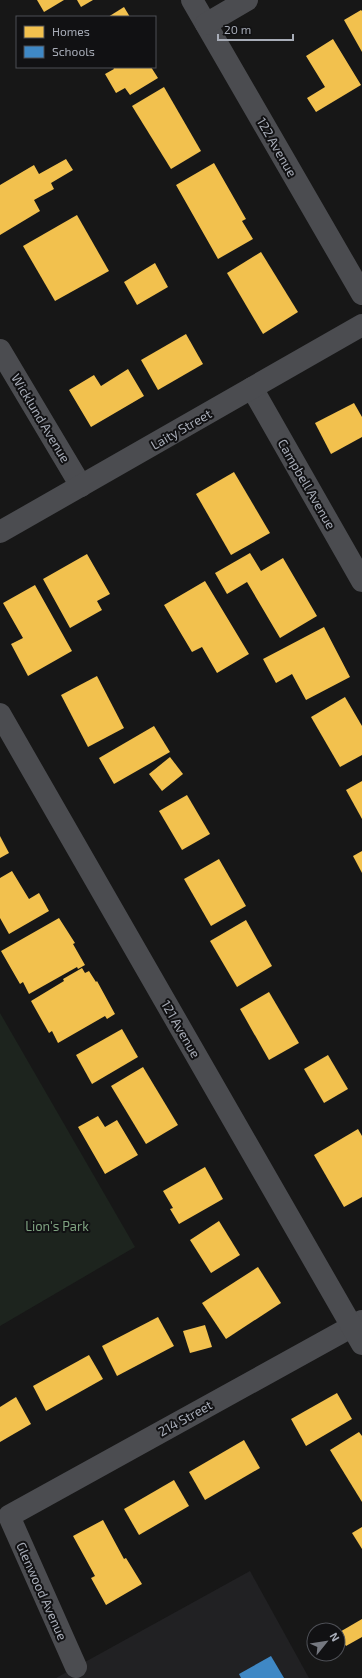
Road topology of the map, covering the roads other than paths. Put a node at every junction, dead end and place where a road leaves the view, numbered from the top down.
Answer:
1 (192, 0) edge
2 (247, 0) edge
3 (206, 24) junction
4 (362, 294) edge
5 (362, 325) edge
6 (0, 350) edge
7 (252, 388) junction
8 (81, 486) junction
9 (0, 532) edge
10 (362, 580) edge
11 (0, 714) edge
12 (359, 1330) edge
13 (9, 1516) joint
14 (76, 1666) dead end

1 - 3 street, 122 Avenue
2 - 3 street
3 - 4 street, 122 Avenue
5 - 7 street, Laity Street
6 - 8 street, Wicklund Avenue
7 - 8 street, Laity Street
7 - 10 street, Campbell Avenue
8 - 9 street, Laity Street
11 - 12 street, 121 Avenue
12 - 13 street, 214 Street
13 - 14 street, Glenwood Avenue

